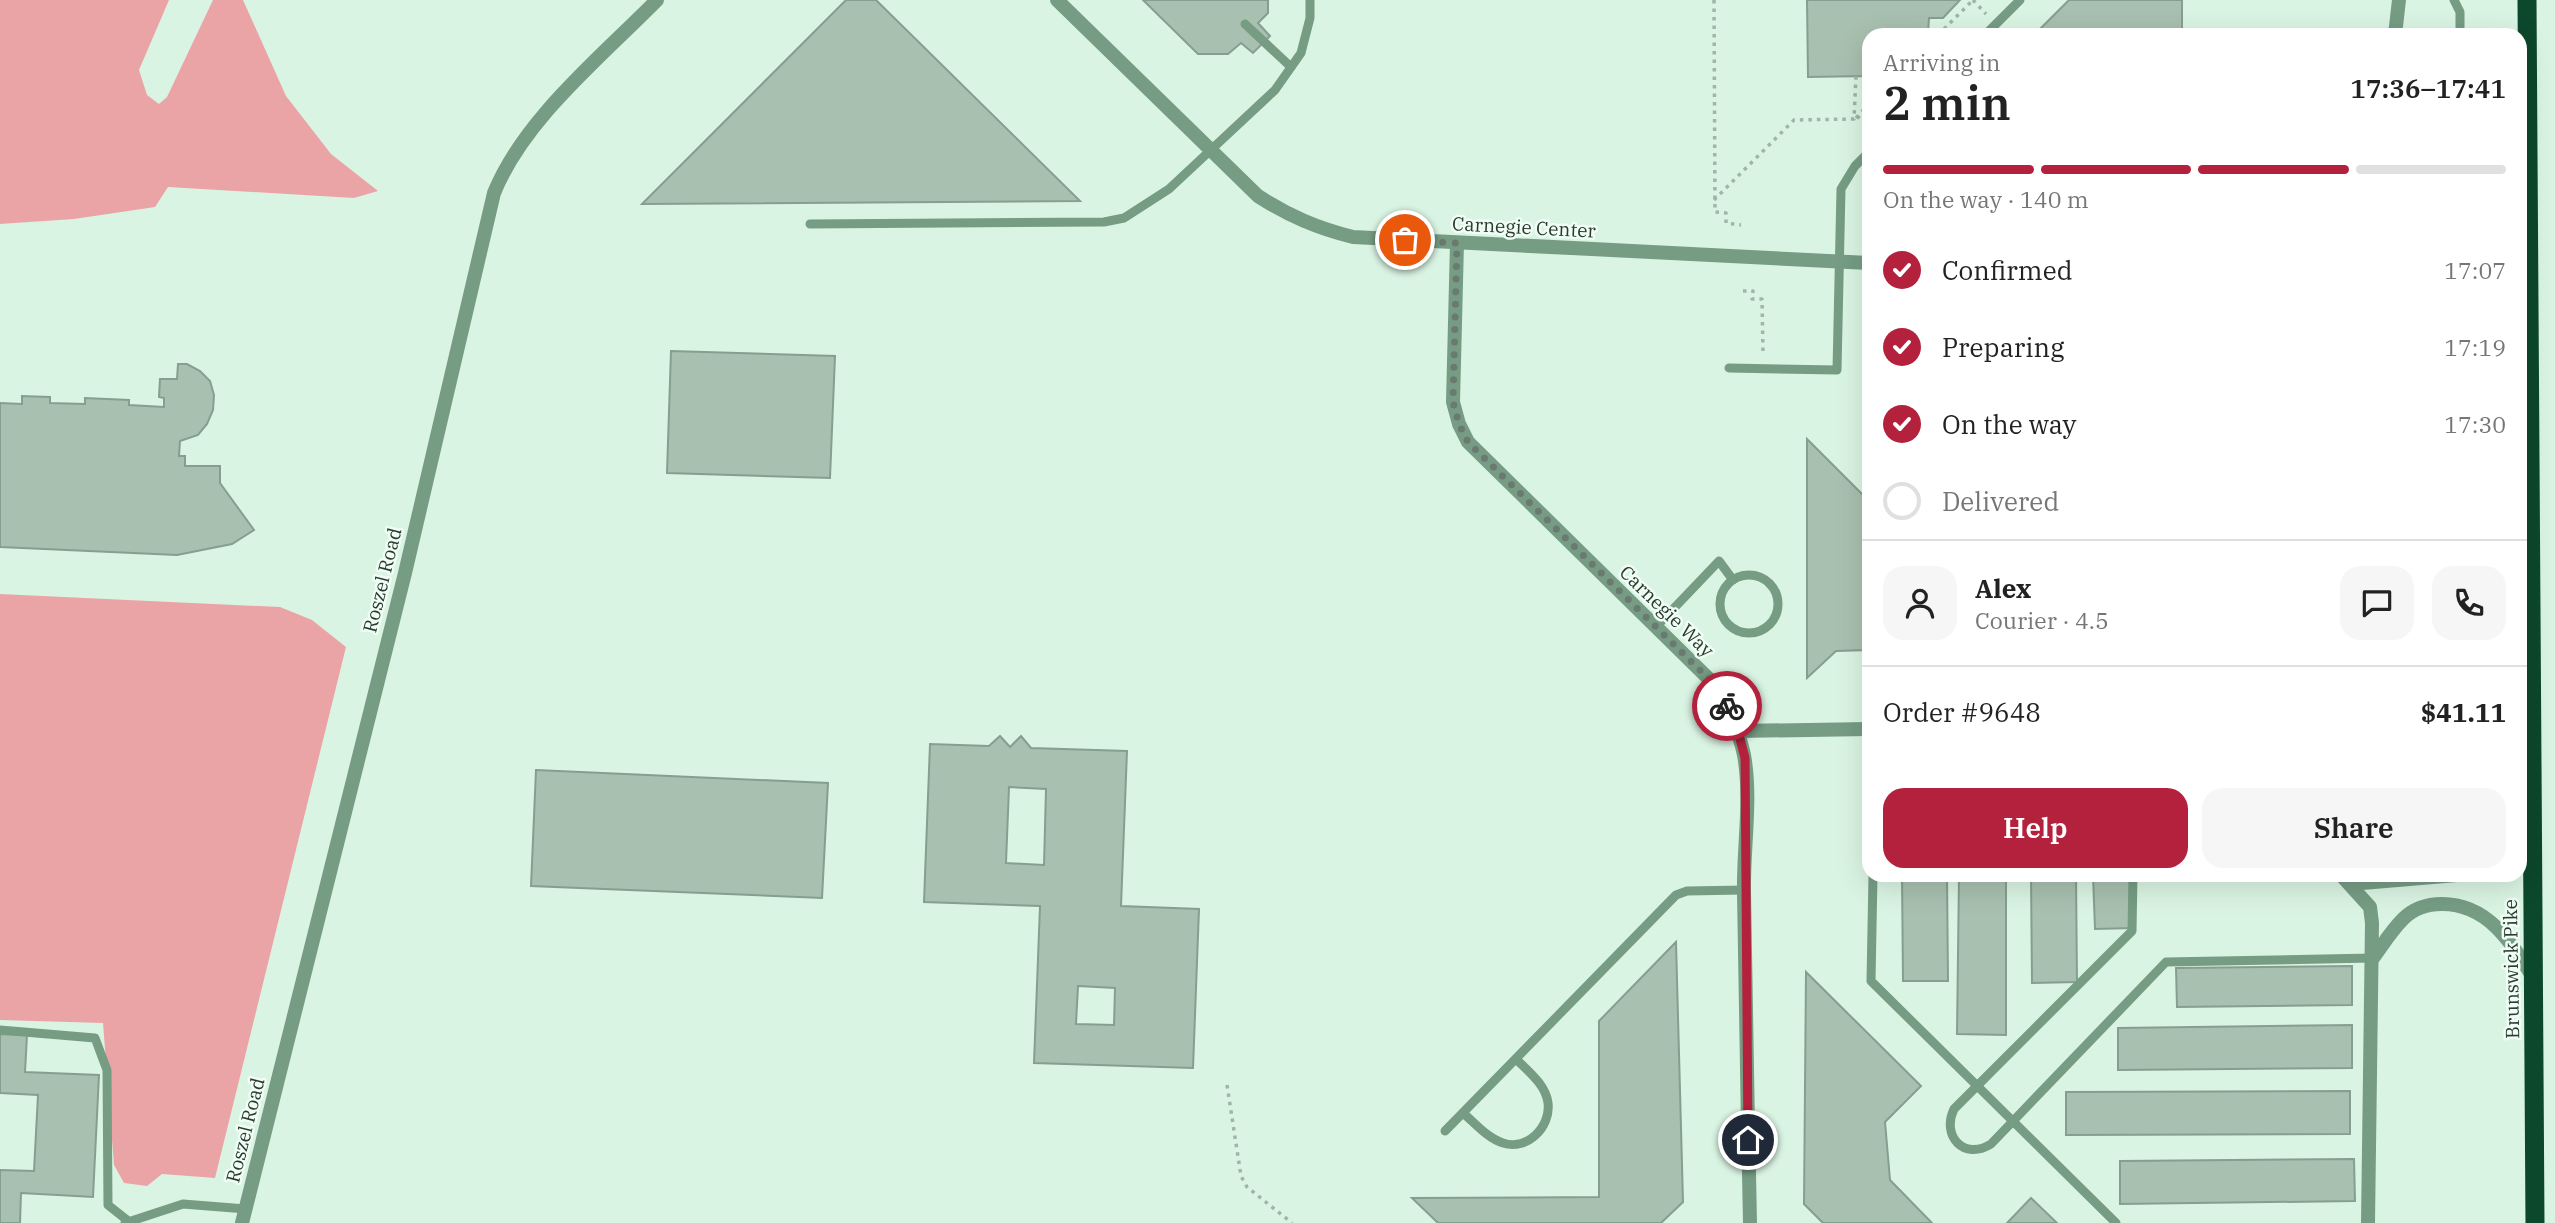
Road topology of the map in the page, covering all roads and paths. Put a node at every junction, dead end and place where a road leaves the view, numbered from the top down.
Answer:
1 (657, 0) edge
2 (1057, 0) edge
3 (1310, 0) edge
4 (1714, 0) edge
5 (1973, 0) edge
6 (2020, 0) edge
7 (2399, 0) edge
8 (2455, 0) edge
9 (2526, 0) edge
10 (1245, 24) dead end
11 (1945, 28) edge
12 (1992, 28) edge
13 (2396, 28) edge
14 (2460, 28) edge
15 (2526, 28) edge
16 (1291, 67) junction
17 (1856, 76) dead end
18 (1862, 112) edge
19 (1856, 118) junction
20 (1862, 122) edge
21 (1208, 150) junction
22 (1862, 164) edge
23 (1714, 200) junction
24 (810, 224) dead end
25 (1741, 225) dead end
26 (1457, 243) junction
27 (1837, 261) junction
28 (1862, 263) edge
29 (1742, 291) dead end
30 (1763, 353) dead end
31 (1730, 368) dead end
32 (2527, 544) edge
33 (1733, 580) junction
34 (1656, 628) junction
35 (1862, 729) edge
36 (1738, 731) junction
37 (2532, 807) junction
38 (2527, 814) edge
39 (1873, 882) edge
40 (2133, 882) edge
41 (2349, 882) edge
42 (1744, 890) junction
43 (2372, 958) junction
44 (2534, 980) junction
45 (0, 1030) edge
46 (1516, 1059) junction
47 (1227, 1085) dead end
48 (1977, 1085) junction
49 (1463, 1113) junction
50 (2013, 1121) junction
51 (1445, 1131) dead end
52 (244, 1216) edge
53 (126, 1222) edge
54 (1292, 1223) edge
55 (1749, 1223) edge
56 (2116, 1223) edge
57 (2368, 1223) edge
58 (2535, 1223) edge

1 - 52 street, Roszel Road
2 - 21 street, Carnegie Center
3 - 16 lane
4 - 23 path
5 - 11 path
6 - 12 lane
7 - 13 street
8 - 14 lane
9 - 15 highway, Brunswick Pike
10 - 16 lane
16 - 21 lane
17 - 19 path
18 - 19 path
19 - 20 path
19 - 23 path
21 - 24 lane
21 - 26 street, Carnegie Center
22 - 27 lane
23 - 25 path
26 - 27 street, Carnegie Center
26 - 34 street, Carnegie Way
27 - 28 street, Carnegie Center
27 - 31 lane
29 - 30 path
32 - 37 highway, Brunswick Pike
33 - 33 lane
33 - 34 lane
34 - 36 street, Carnegie Way
35 - 36 street
36 - 42 street, Carnegie Way
37 - 38 street
37 - 44 highway, Brunswick Pike
39 - 48 lane
40 - 48 lane
41 - 43 street
42 - 46 lane
42 - 55 street, Carnegie Way
43 - 44 street
43 - 50 lane
43 - 57 street
44 - 58 highway, Brunswick Pike
45 - 53 lane
46 - 49 lane
46 - 49 lane
47 - 54 path
48 - 50 lane
48 - 50 lane
49 - 51 lane
50 - 56 lane
52 - 53 lane

